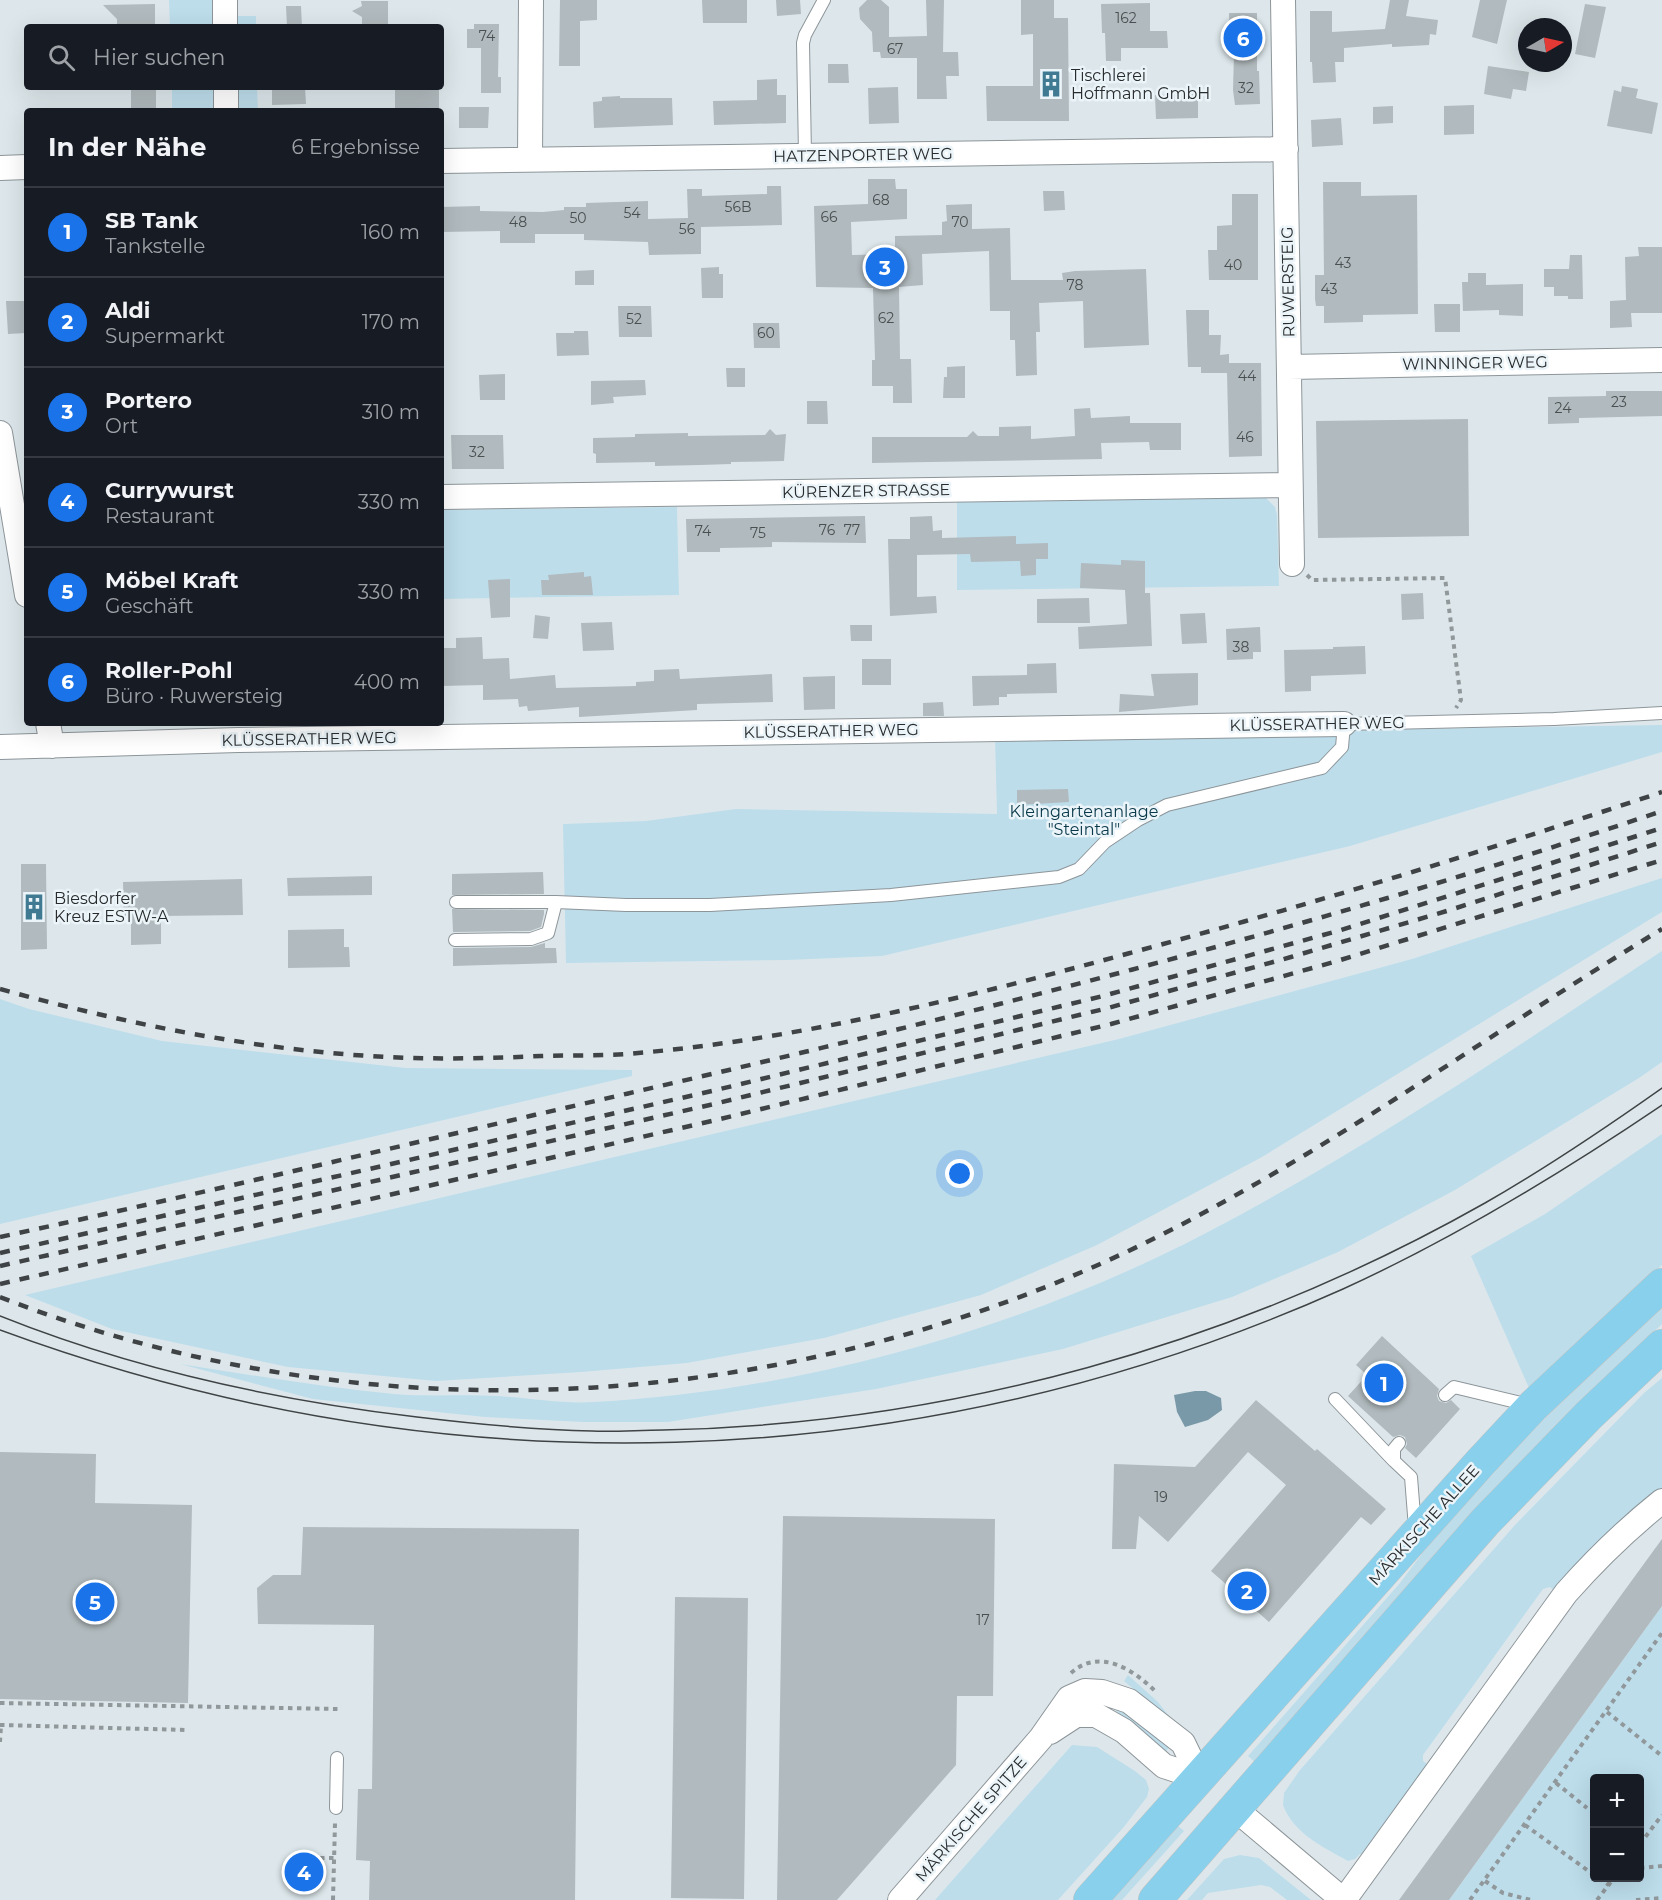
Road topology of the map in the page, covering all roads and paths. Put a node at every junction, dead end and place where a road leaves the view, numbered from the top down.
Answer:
1 (225, 0) edge
2 (531, 0) edge
3 (824, 0) edge
4 (1283, 0) edge
5 (225, 24) edge
6 (226, 90) edge
7 (226, 108) edge
8 (1286, 149) junction
9 (805, 155) junction
10 (530, 159) junction
11 (444, 161) edge
12 (24, 167) edge
13 (0, 168) edge
14 (1662, 360) edge
15 (1289, 367) junction
16 (0, 433) edge
17 (1290, 485) junction
18 (444, 497) edge
19 (13, 503) edge
20 (1292, 564) joint
21 (24, 575) edge
22 (1662, 713) edge
23 (1449, 722) junction
24 (1344, 724) junction
25 (50, 734) edge
26 (0, 747) edge
27 (456, 902) dead end
28 (556, 902) junction
29 (455, 940) dead end
30 (1662, 1285) edge
31 (1662, 1346) edge
32 (1445, 1395) dead end
33 (1335, 1399) dead end
34 (1533, 1406) junction
35 (1399, 1443) dead end
36 (1394, 1461) junction
37 (1662, 1501) edge
38 (1415, 1534) junction
39 (1662, 1633) edge
40 (0, 1703) edge
41 (338, 1709) dead end
42 (1607, 1712) junction
43 (0, 1725) edge
44 (186, 1730) dead end
45 (0, 1742) edge
46 (1662, 1756) edge
47 (337, 1758) dead end
48 (1200, 1778) junction
49 (1556, 1783) junction
50 (336, 1808) joint
51 (1234, 1808) junction
52 (1587, 1808) dead end
53 (1662, 1815) edge
54 (1525, 1825) junction
55 (1644, 1839) edge
56 (311, 1858) dead end
57 (334, 1858) junction
58 (1662, 1866) edge
59 (1644, 1868) edge
60 (1590, 1872) edge
61 (1485, 1881) junction
62 (1605, 1882) edge
63 (1611, 1882) edge
64 (1609, 1885) junction
65 (1662, 1898) edge
66 (333, 1900) edge
67 (900, 1900) edge
68 (1090, 1900) edge
69 (1155, 1900) edge
70 (1344, 1900) edge
71 (1470, 1900) edge
72 (1531, 1900) edge
73 (1597, 1900) edge
74 (1636, 1900) edge

1 - 5 street
2 - 10 street
3 - 9 lane
4 - 8 street, RUWERSTEIG
6 - 7 street
8 - 9 street, HATZENPORTER WEG
8 - 15 street, RUWERSTEIG
9 - 10 street, HATZENPORTER WEG
10 - 11 street, HATZENPORTER WEG
12 - 13 street
14 - 15 street, WINNINGER WEG
15 - 17 street, RUWERSTEIG
16 - 19 street
17 - 18 street, KÜRENZER STRASSE
17 - 20 street, RUWERSTEIG
19 - 21 street
20 - 23 path
22 - 23 lane, KLÜSSERATHER WEG
23 - 24 lane, KLÜSSERATHER WEG
24 - 25 street, KLÜSSERATHER WEG
24 - 28 lane
25 - 26 street, KLÜSSERATHER WEG
27 - 28 lane
28 - 29 lane
30 - 34 main road, MÄRKISCHE ALLEE
31 - 51 main road
32 - 34 lane
33 - 36 lane
34 - 38 main road, MÄRKISCHE ALLEE
35 - 36 lane
36 - 38 lane
37 - 70 street
38 - 48 main road, MÄRKISCHE ALLEE
39 - 42 path
40 - 41 path
42 - 46 path
42 - 49 path
43 - 44 path
43 - 45 path
47 - 50 lane
48 - 51 main road
48 - 67 street, MÄRKISCHE SPITZE
48 - 68 main road, MÄRKISCHE ALLEE
49 - 52 path
49 - 54 path
50 - 57 path
51 - 69 main road
51 - 70 street
53 - 55 path
54 - 60 path
54 - 61 path
56 - 57 path
57 - 66 path
58 - 59 path
61 - 71 path
61 - 72 path
62 - 64 path
63 - 64 path
64 - 73 path
65 - 74 path

